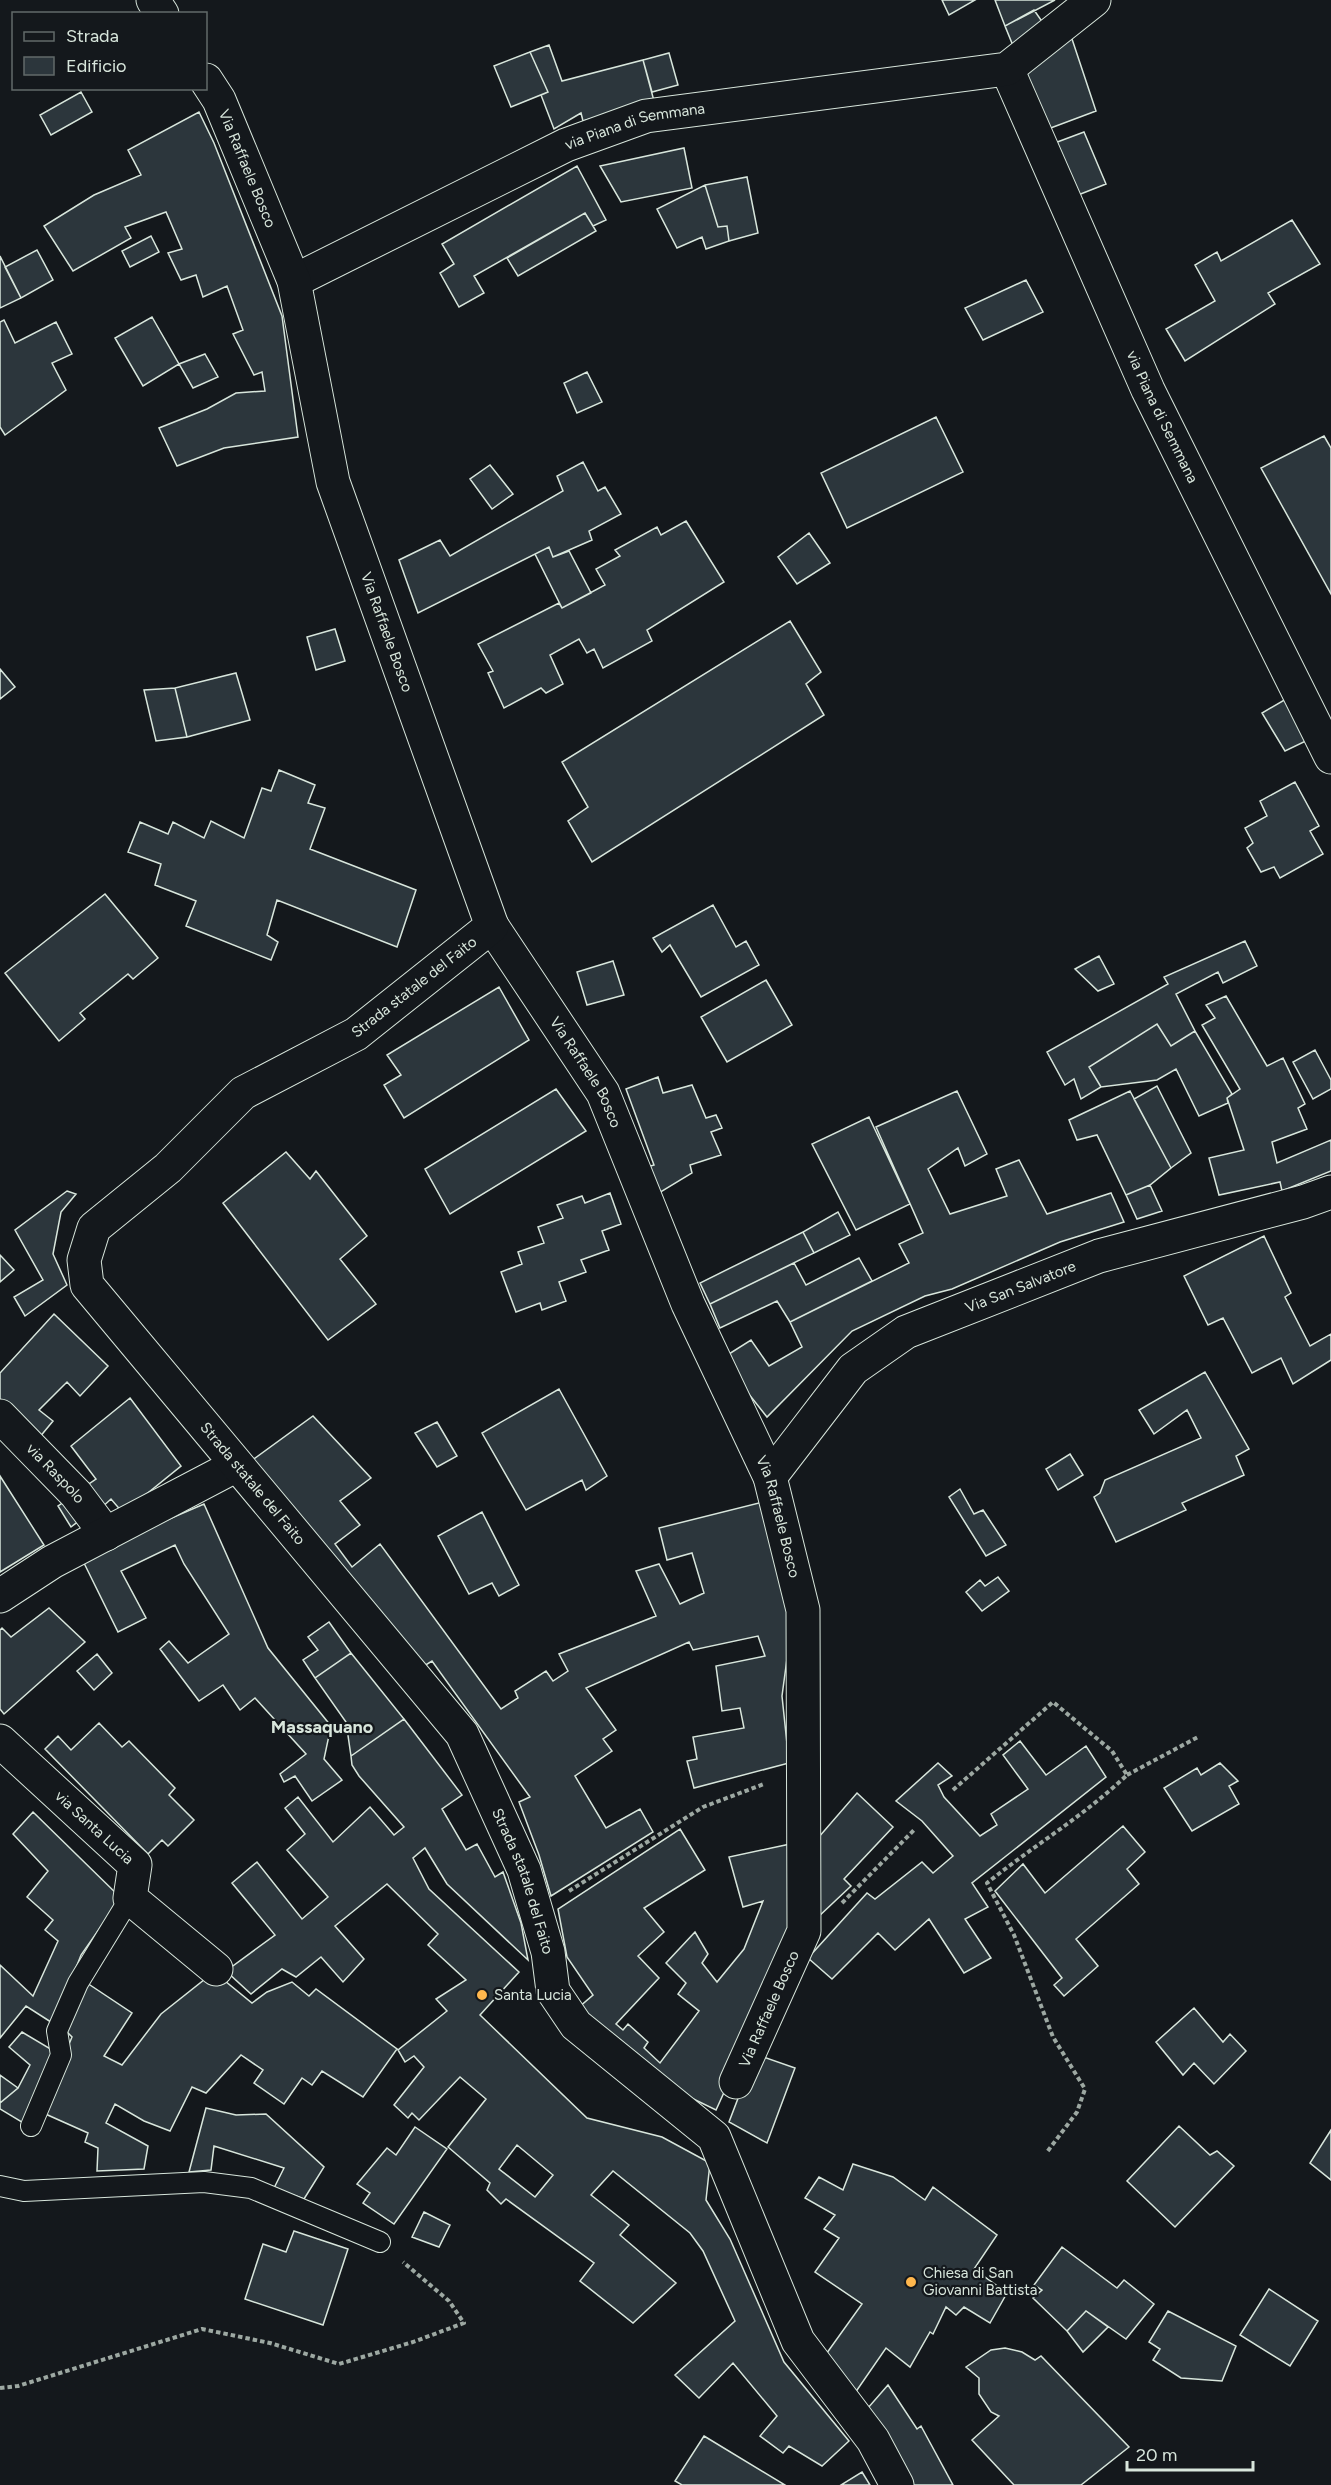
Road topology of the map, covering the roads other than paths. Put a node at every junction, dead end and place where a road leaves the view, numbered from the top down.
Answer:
1 (1094, 0) edge
2 (1007, 69) junction
3 (207, 82) edge
4 (294, 281) junction
5 (1331, 757) edge
6 (492, 926) junction
7 (1331, 1192) edge
8 (0, 1416) edge
9 (235, 1466) junction
10 (770, 1477) junction
11 (106, 1534) junction
12 (0, 1596) edge
13 (0, 1741) edge
14 (130, 1898) junction
15 (216, 1969) dead end
16 (736, 2082) dead end
17 (31, 2126) dead end
18 (0, 2186) edge
19 (380, 2242) road end
20 (897, 2485) edge

1 - 2 street
2 - 4 street, via Piana di Semmana
2 - 5 street, via Piana di Semmana
3 - 4 street, Via Raffaele Bosco
4 - 6 street, Via Raffaele Bosco
6 - 9 street, Strada statale del Faito
6 - 10 street, Via Raffaele Bosco
7 - 10 street, Via San Salvatore
8 - 11 street, via Raspolo
9 - 11 street
9 - 20 street, Strada statale del Faito
10 - 16 street, Via Raffaele Bosco
11 - 12 street
13 - 14 street, via Santa Lucia
14 - 15 street
14 - 17 lane
18 - 19 lane

